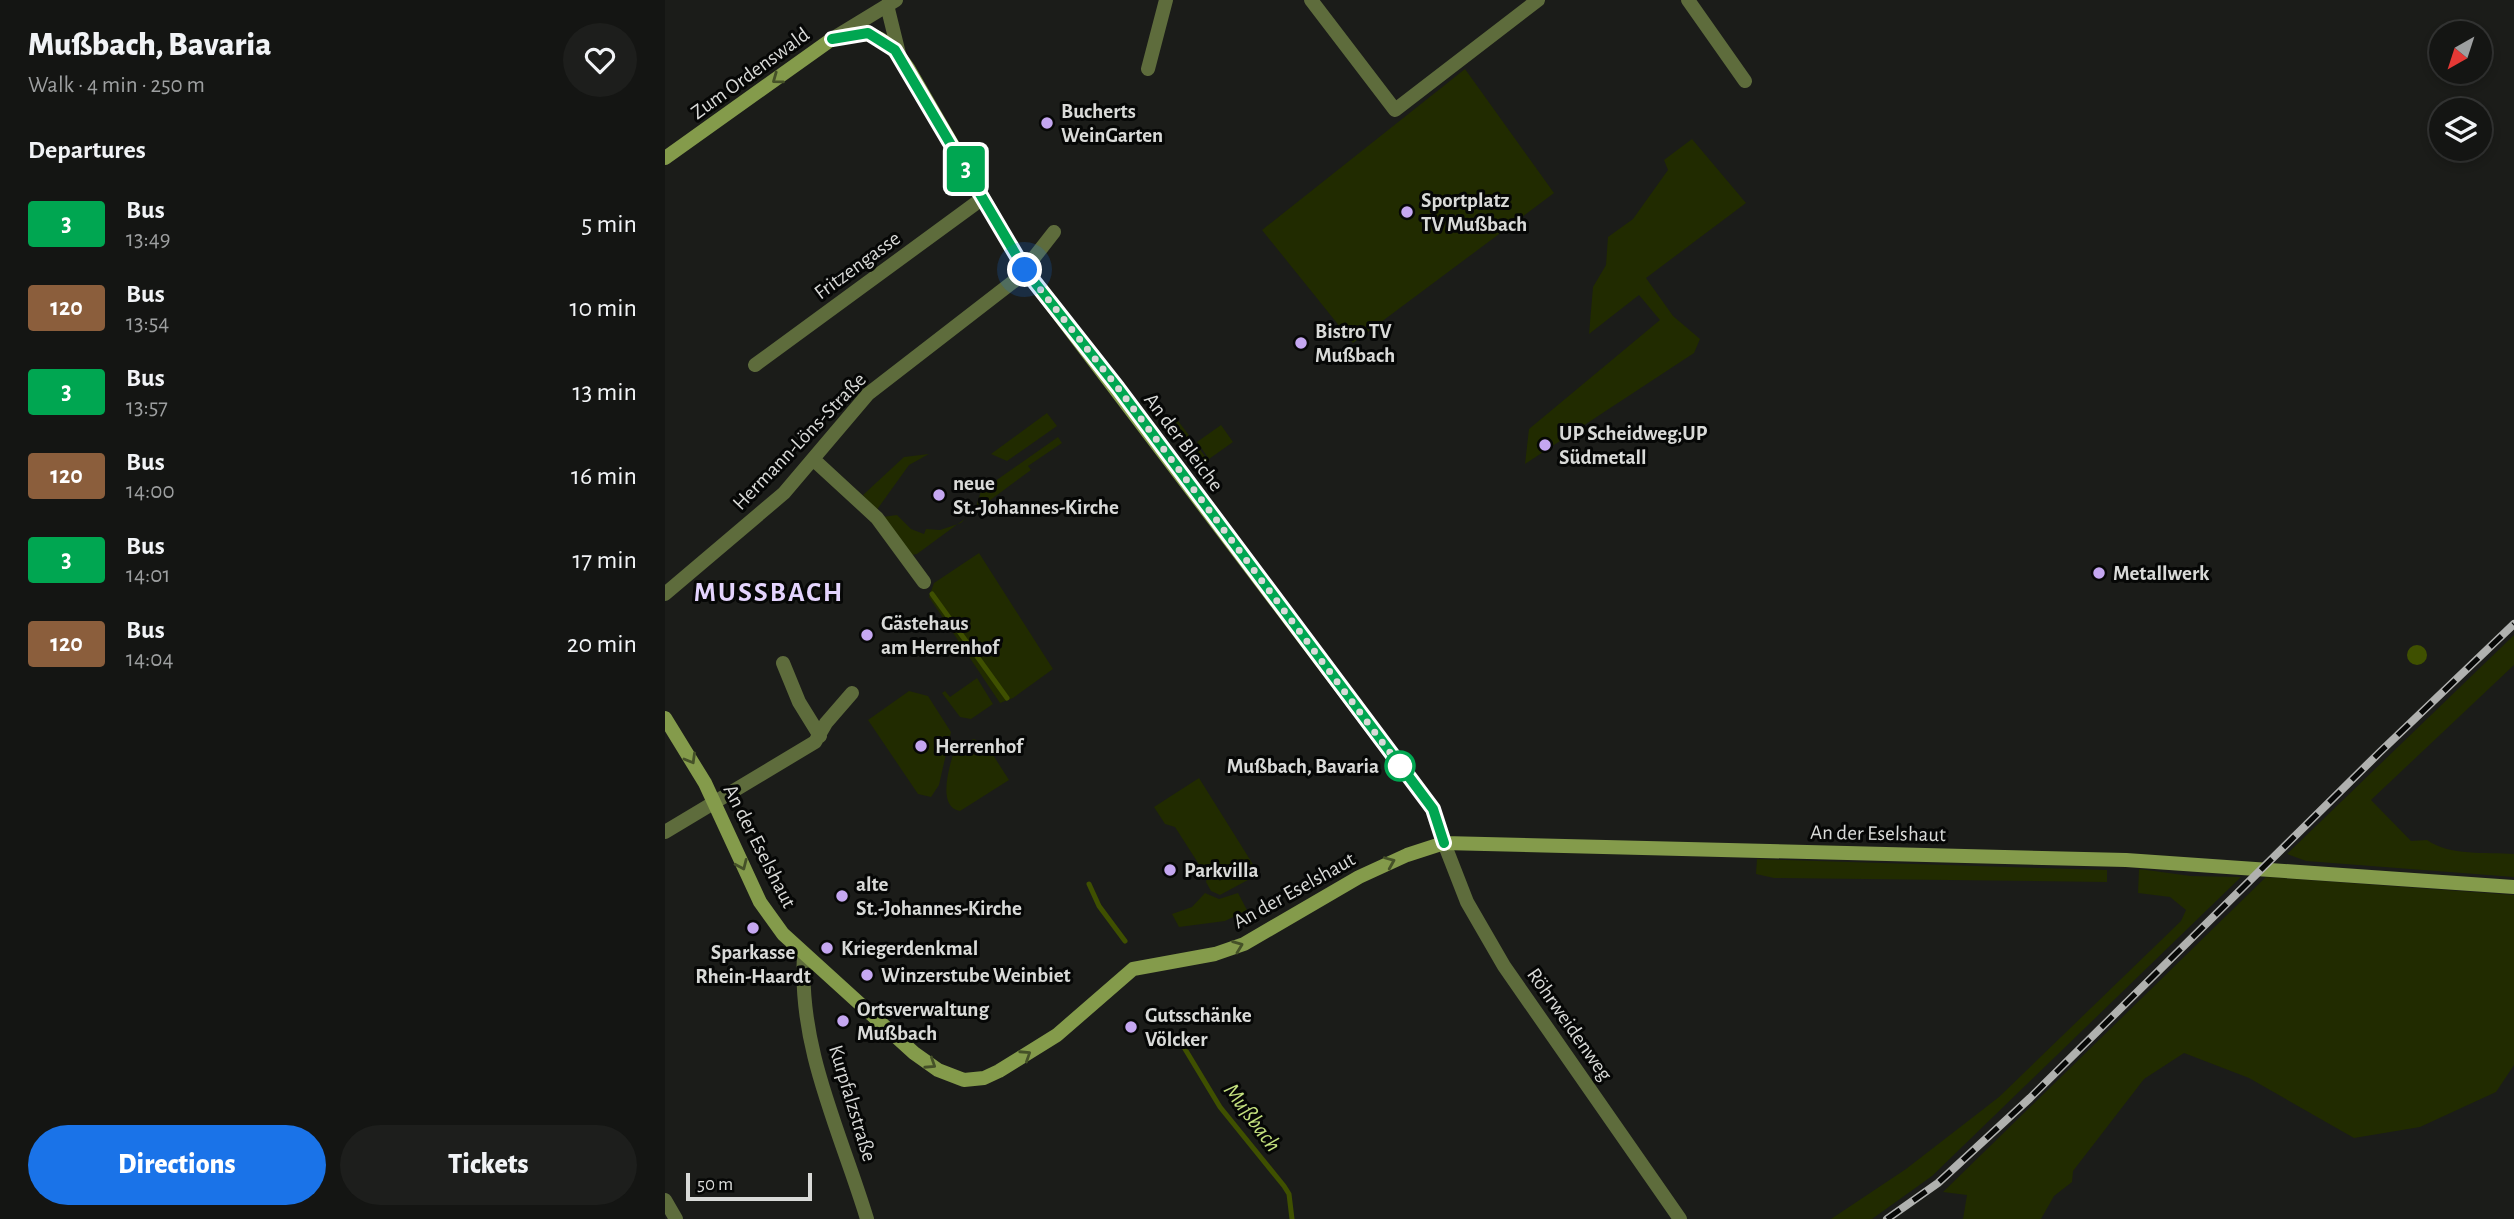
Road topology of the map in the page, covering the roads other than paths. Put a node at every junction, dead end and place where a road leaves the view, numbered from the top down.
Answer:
1 (1166, 0) edge
2 (1311, 0) edge
3 (1538, 0) edge
4 (1688, 0) edge
5 (891, 3) edge
6 (832, 39) junction
7 (900, 58) junction
8 (1148, 69) dead end
9 (1745, 81) dead end
10 (665, 158) edge
11 (982, 198) junction
12 (1054, 232) dead end
13 (1025, 270) junction
14 (755, 365) dead end
15 (814, 460) junction
16 (924, 582) dead end
17 (665, 594) edge
18 (783, 663) dead end
19 (852, 693) dead end
20 (665, 718) edge
21 (820, 736) junction
22 (714, 803) junction
23 (665, 832) edge
24 (1444, 843) junction
25 (2514, 887) edge
26 (804, 956) junction
27 (665, 1199) edge
28 (676, 1219) edge
29 (867, 1219) edge
30 (1680, 1219) edge

1 - 8 street
2 - 3 street
4 - 9 street
5 - 6 street, Zum Ordenswald
5 - 7 street, An der Bleiche
6 - 7 main road, An der Bleiche
6 -> 10 main road, Zum Ordenswald
7 - 11 main road, An der Bleiche
11 - 13 main road, An der Bleiche
11 - 14 street, Fritzengasse
12 - 13 street, Hermann-Löns-Straße
13 - 15 street, Hermann-Löns-Straße
13 - 24 main road, An der Bleiche
15 - 16 street
15 - 17 street, Hermann-Löns-Straße
18 - 21 street
19 - 21 street
20 -> 22 main road, An der Eselshaut
21 - 22 street
22 - 23 street
22 -> 26 main road, An der Eselshaut
24 - 25 main road, An der Eselshaut
26 -> 24 main road, An der Eselshaut
24 - 30 street, Röhrweidenweg
26 - 29 street, Kurpfalzstraße
27 - 28 street

